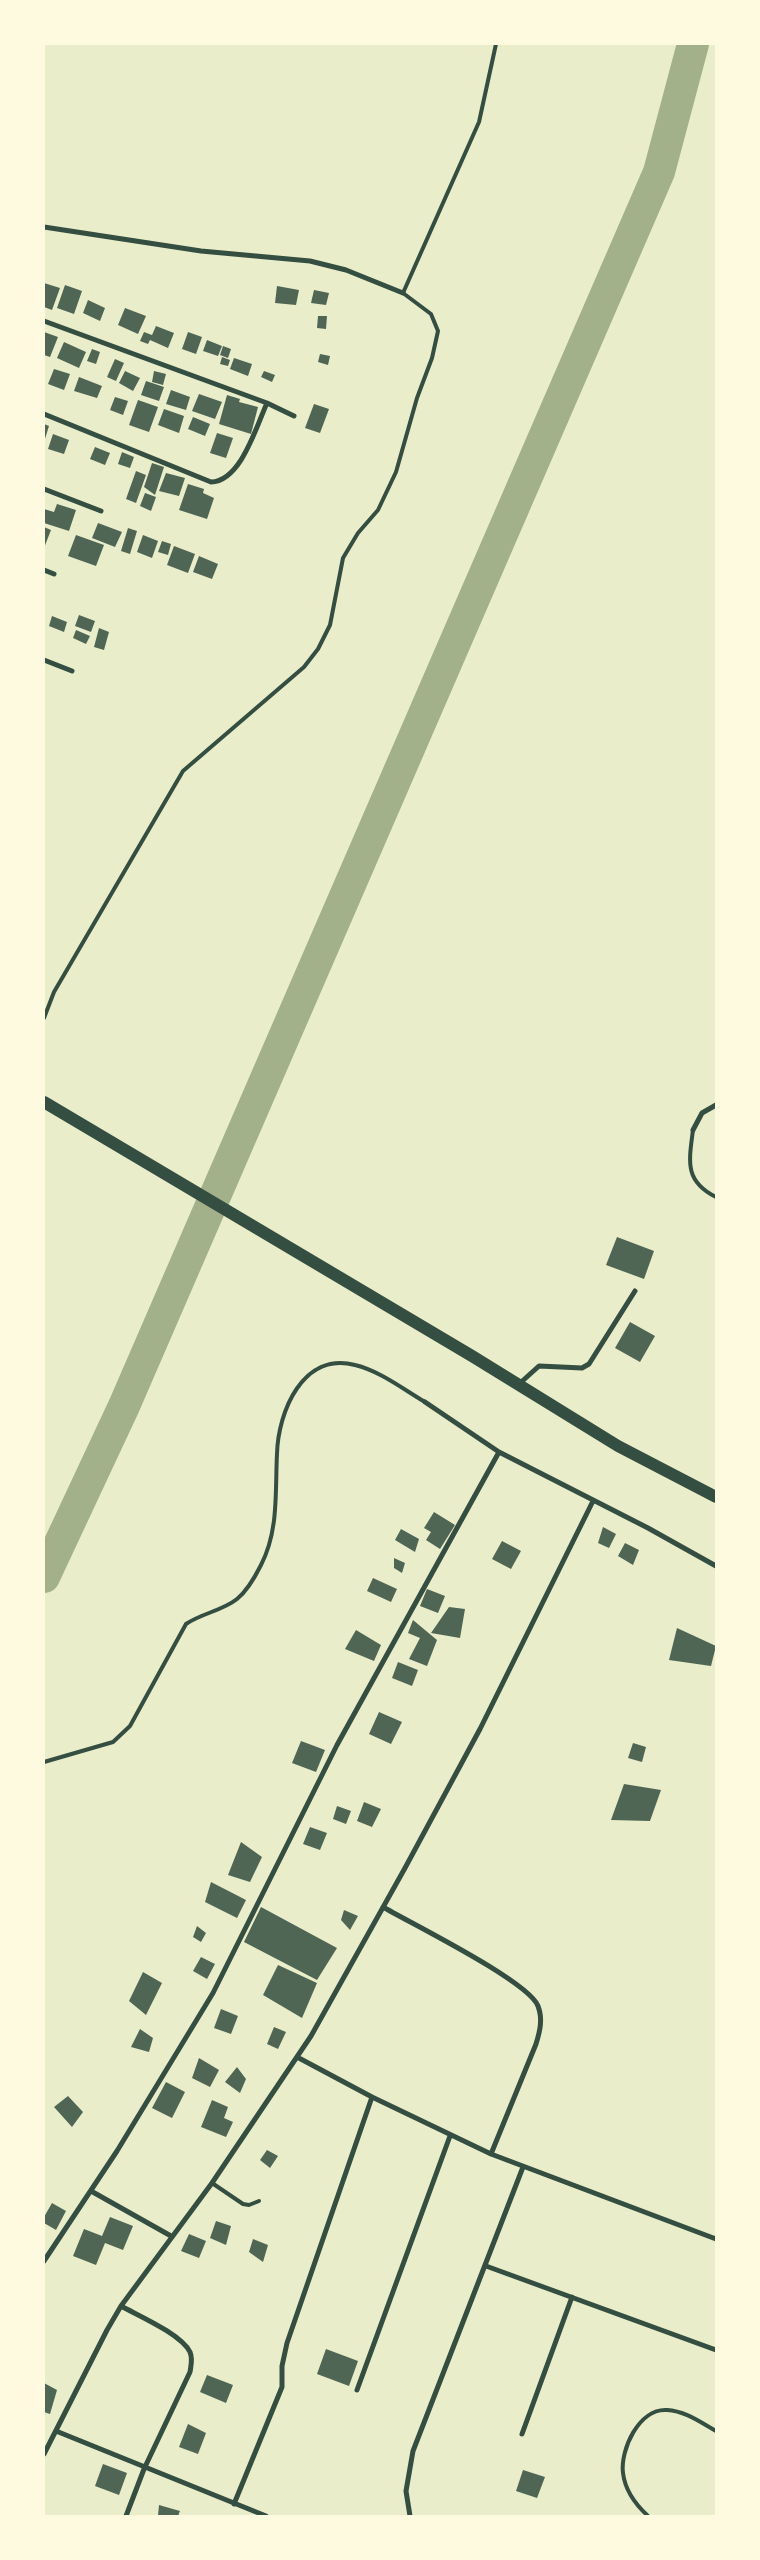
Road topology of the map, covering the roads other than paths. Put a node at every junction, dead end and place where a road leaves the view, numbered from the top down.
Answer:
1 (496, 44) edge
2 (44, 227) edge
3 (403, 293) junction
4 (44, 321) edge
5 (267, 403) junction
6 (44, 414) edge
7 (294, 416) dead end
8 (44, 489) edge
9 (101, 511) dead end
10 (44, 570) edge
11 (54, 574) dead end
12 (44, 660) edge
13 (72, 671) dead end
14 (44, 1018) edge
15 (44, 1102) edge
16 (716, 1105) edge
17 (693, 1130) joint
18 (716, 1197) edge
19 (635, 1291) dead end
20 (519, 1384) junction
21 (425, 1402) joint
22 (499, 1452) junction
23 (716, 1497) edge
24 (593, 1501) junction
25 (716, 1566) edge
26 (44, 1762) edge
27 (383, 1907) junction
28 (298, 2057) junction
29 (372, 2097) junction
30 (450, 2136) junction
31 (491, 2154) junction
32 (523, 2167) junction
33 (212, 2183) junction
34 (91, 2191) junction
35 (259, 2201) dead end
36 (171, 2236) junction
37 (716, 2239) edge
38 (44, 2261) edge
39 (486, 2266) junction
40 (572, 2297) junction
41 (121, 2306) junction
42 (716, 2350) edge
43 (357, 2390) dead end
44 (56, 2431) junction
45 (716, 2431) edge
46 (522, 2434) dead end
47 (44, 2454) edge
48 (144, 2469) junction
49 (234, 2504) junction
50 (126, 2516) edge
51 (266, 2516) edge
52 (410, 2516) edge
53 (648, 2516) edge

1 - 3 lane
2 - 3 street
3 - 14 lane
4 - 5 street
5 - 6 street
5 - 7 street
8 - 9 street
10 - 11 street
12 - 13 street
15 - 20 main road
16 - 17 street
17 - 18 lane
19 - 20 street
20 - 23 main road
21 - 22 street
21 - 26 lane
22 - 24 street
22 - 34 street
24 - 25 street
24 - 27 street
27 - 28 street
27 - 31 street
28 - 29 street
28 - 33 street
29 - 30 street
29 - 49 street
30 - 31 street
30 - 43 street
31 - 32 street
32 - 37 street
32 - 39 street
33 - 35 lane
33 - 36 street
34 - 36 street
34 - 38 street
36 - 41 street
39 - 40 street
39 - 52 street
40 - 42 street
40 - 46 street
41 - 44 street
41 - 48 street
44 - 47 street
44 - 48 street
45 - 53 lane
48 - 49 street
48 - 50 street
49 - 51 street

